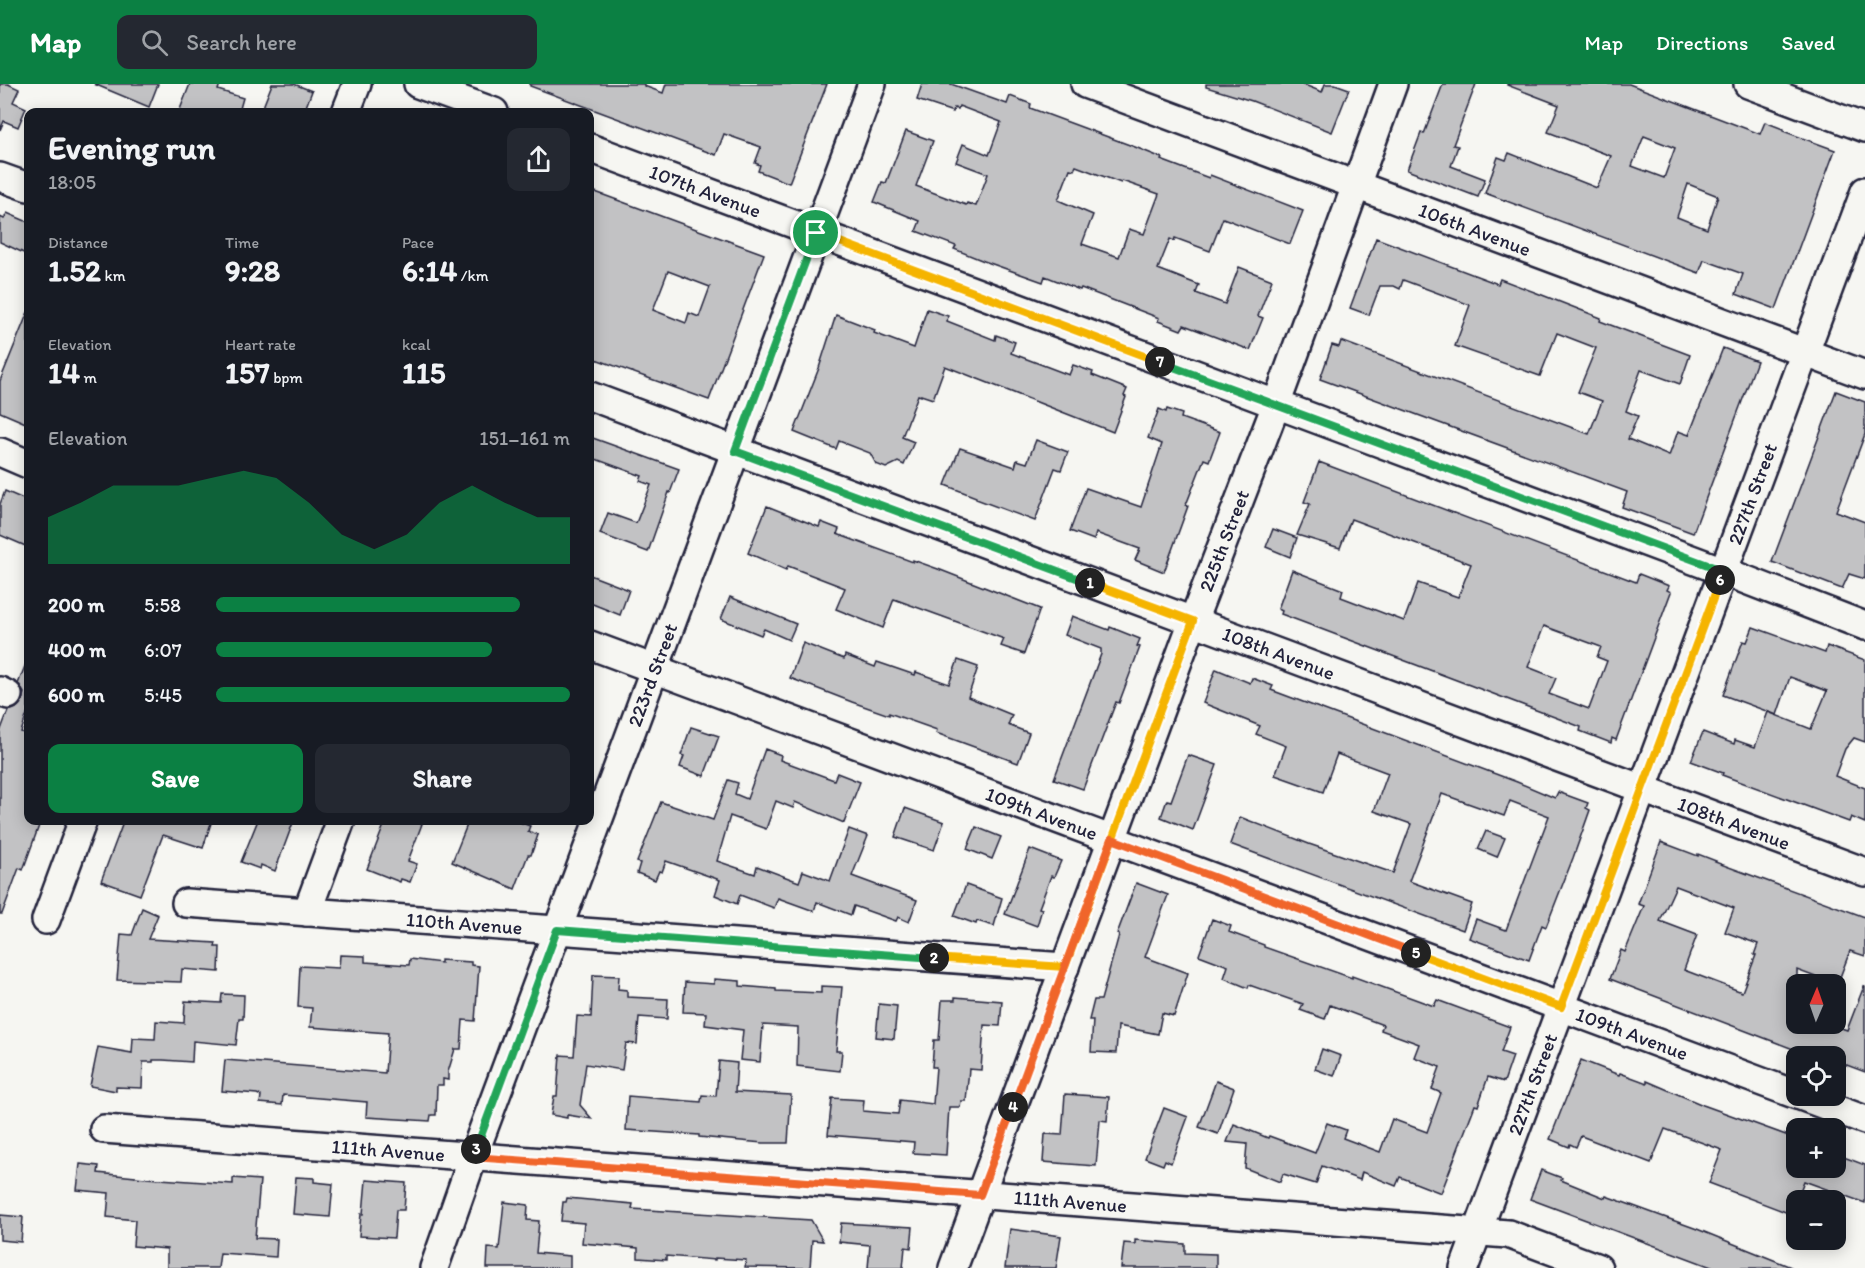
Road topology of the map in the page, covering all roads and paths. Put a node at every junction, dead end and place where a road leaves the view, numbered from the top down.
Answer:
1 (357, 84) edge
2 (418, 84) edge
3 (872, 84) edge
4 (1084, 84) edge
5 (1394, 84) edge
6 (1748, 84) edge
7 (348, 108) edge
8 (483, 108) edge
9 (1865, 128) edge
10 (594, 150) edge
11 (0, 177) edge
12 (1356, 185) junction
13 (24, 186) edge
14 (1865, 191) edge
15 (816, 233) junction
16 (1805, 353) junction
17 (1865, 375) edge
18 (594, 398) edge
19 (1276, 405) junction
20 (735, 451) junction
21 (0, 452) edge
22 (24, 462) edge
23 (1724, 571) junction
24 (1193, 621) junction
25 (1865, 626) edge
26 (594, 646) edge
27 (654, 669) junction
28 (1642, 789) junction
29 (81, 825) edge
30 (339, 825) edge
31 (1112, 839) junction
32 (1865, 872) edge
33 (186, 903) dead end
34 (307, 912) junction
35 (46, 920) dead end
36 (557, 930) junction
37 (1065, 967) junction
38 (1561, 1007) junction
39 (1786, 1091) edge
40 (1827, 1106) edge
41 (1865, 1120) edge
42 (105, 1129) dead end
43 (473, 1157) junction
44 (980, 1195) junction
45 (1478, 1231) junction
46 (434, 1268) edge
47 (953, 1268) edge
48 (1464, 1268) edge
49 (1598, 1268) edge

1 - 7 street
2 - 8 street
3 - 15 street, 223rd Street
4 - 12 street, 106th Avenue
5 - 12 street, 225th Street
6 - 9 street
10 - 15 street, 107th Avenue
11 - 13 street
12 - 16 street, 106th Avenue
12 - 19 street, 225th Street
14 - 16 street, 227th Street
15 - 19 street, 107th Avenue
15 - 20 street, 223rd Street
16 - 17 street, 106th Avenue
16 - 23 street, 227th Street
18 - 20 street, 108th Avenue
19 - 23 street, 107th Avenue
19 - 24 street, 225th Street
20 - 24 street, 108th Avenue
20 - 27 street, 223rd Street
21 - 22 street
23 - 25 street, 107th Avenue
23 - 28 street, 227th Street
24 - 28 street, 108th Avenue
24 - 31 street, 225th Street
26 - 27 street, 109th Avenue
27 - 31 street, 109th Avenue
27 - 36 street, 223rd Street
28 - 32 street, 108th Avenue
28 - 38 street, 227th Street
29 - 35 street
30 - 34 street
31 - 37 street, 225th Street
31 - 38 street, 109th Avenue
33 - 34 street, 110th Avenue
34 - 36 street, 110th Avenue
36 - 37 street, 110th Avenue
36 - 43 street, 223rd Street
37 - 44 street, 225th Street
38 - 39 street, 109th Avenue
38 - 45 street, 227th Street
40 - 41 street, 109th Avenue
42 - 43 street, 111th Avenue
43 - 44 street, 111th Avenue
43 - 46 street, 223rd Street
44 - 45 street, 111th Avenue
44 - 47 street, 225th Street
45 - 48 street, 227th Street
45 - 49 street, 111th Avenue

